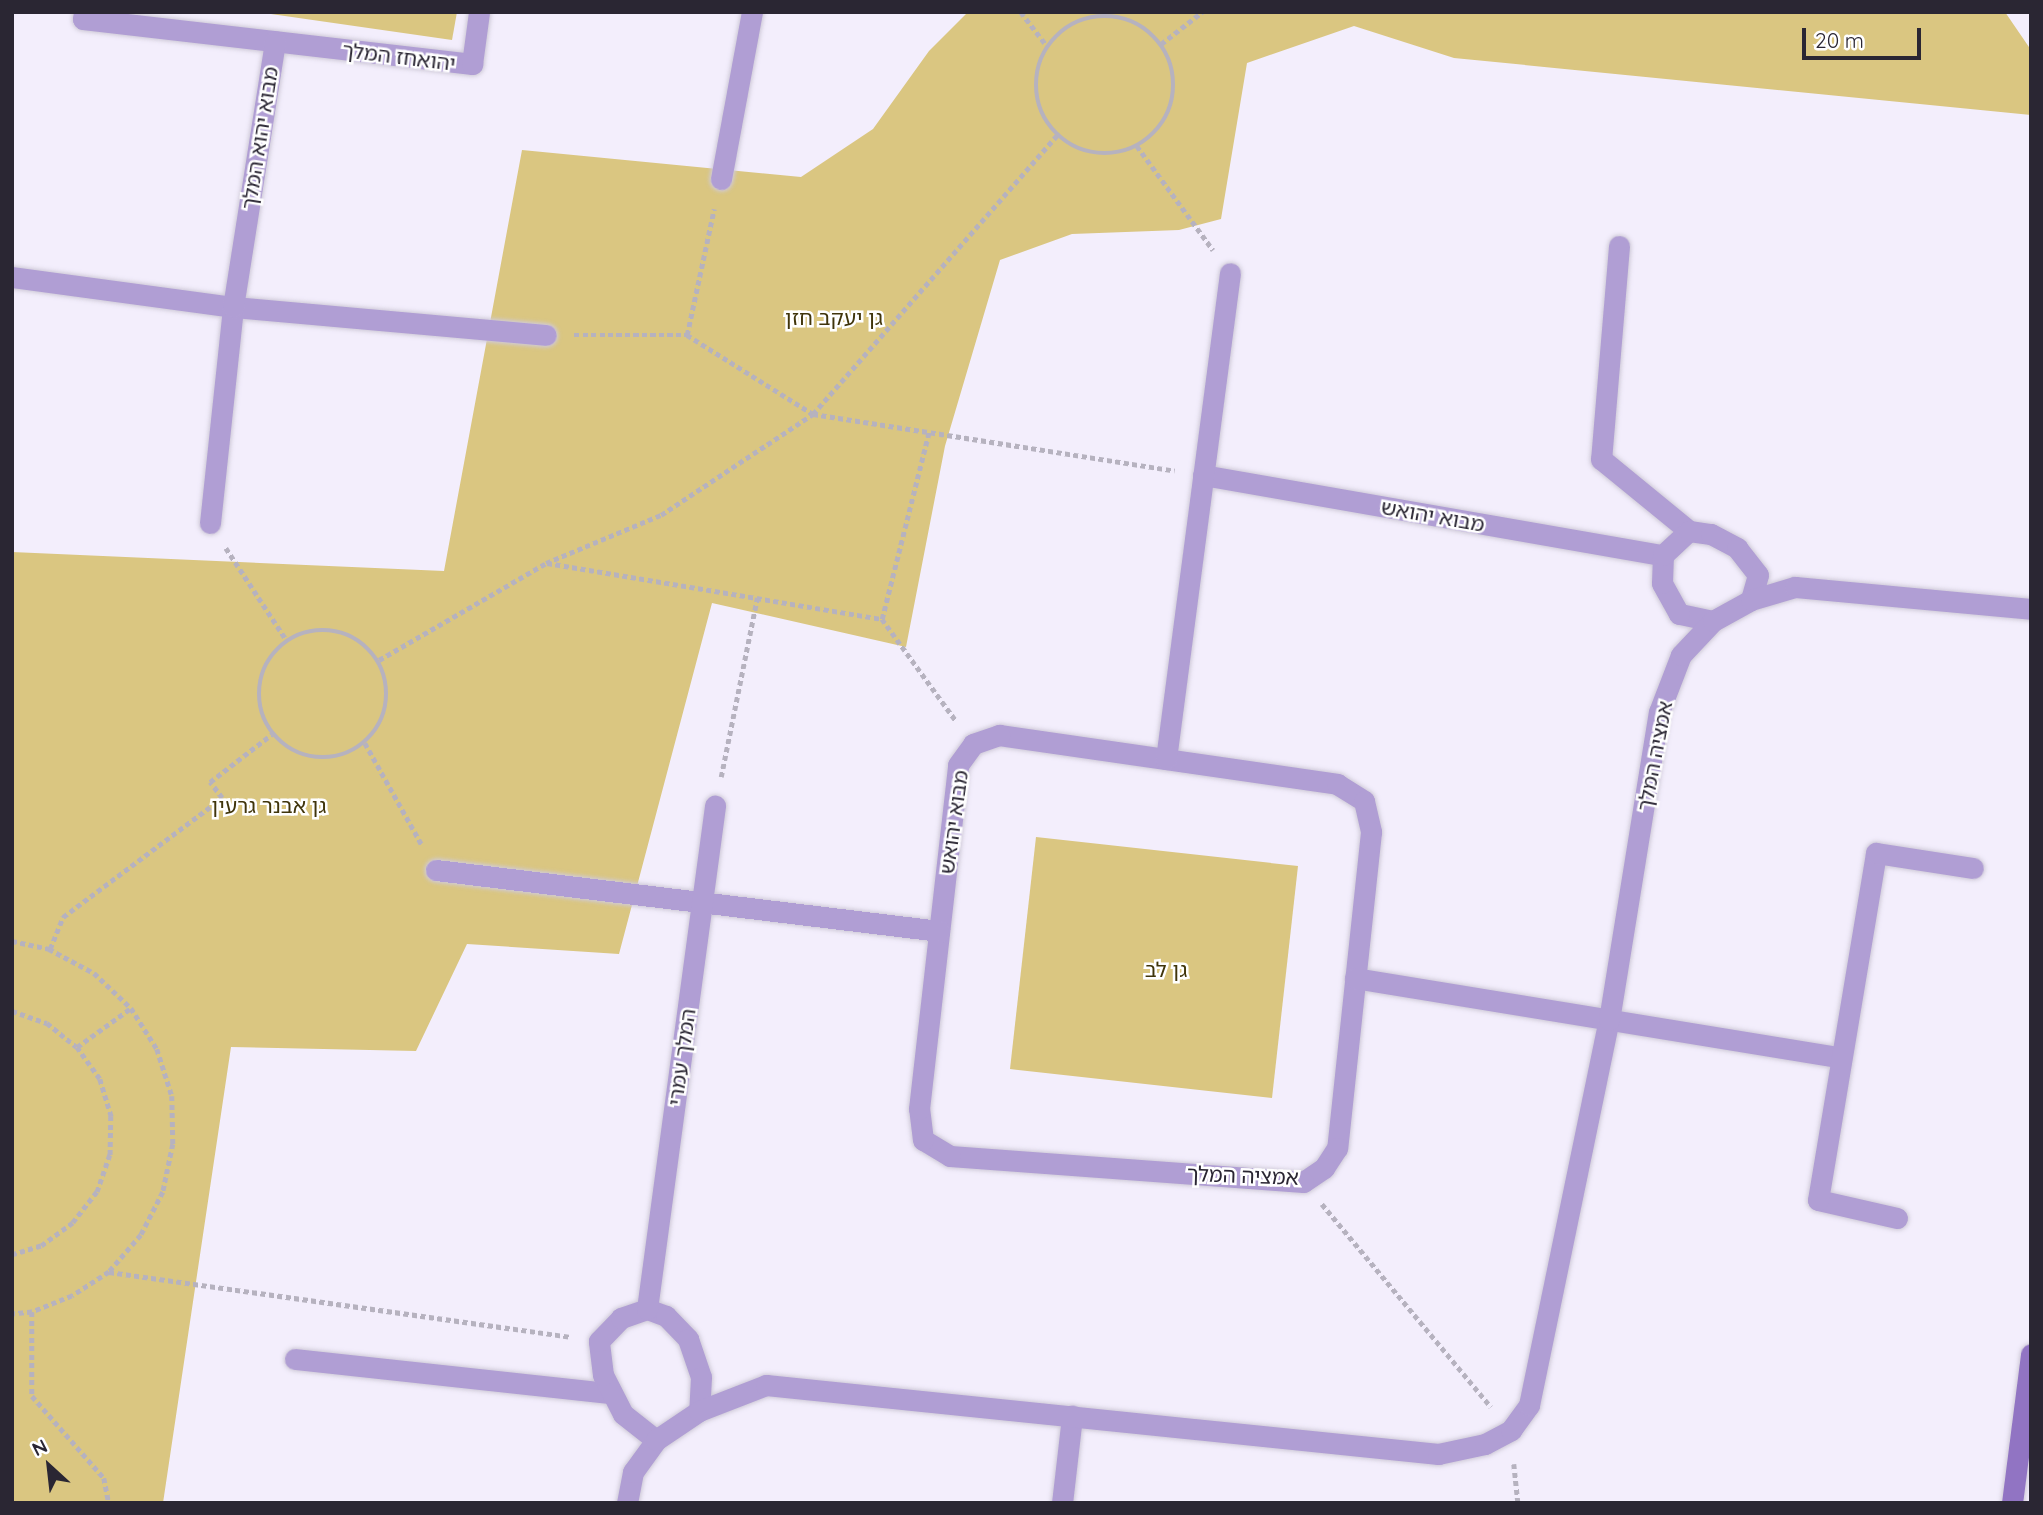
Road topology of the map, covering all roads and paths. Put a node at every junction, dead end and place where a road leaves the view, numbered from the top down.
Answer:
1 (84, 12) edge
2 (480, 12) edge
3 (752, 12) edge
4 (1021, 12) edge
5 (1202, 12) edge
6 (275, 41) junction
7 (1161, 44) junction
8 (1047, 46) junction
9 (1057, 135) junction
10 (1137, 146) junction
11 (721, 179) joint
12 (1619, 246) dead end
13 (1230, 273) joint
14 (12, 277) edge
15 (233, 307) junction
16 (687, 334) junction
17 (546, 335) joint
18 (813, 414) junction
19 (929, 432) junction
20 (1203, 475) junction
21 (210, 523) joint
22 (1689, 531) junction
23 (1663, 555) junction
24 (546, 563) junction
25 (757, 598) junction
26 (1751, 600) junction
27 (2031, 609) edge
28 (882, 620) junction
29 (1713, 621) junction
30 (287, 641) junction
31 (379, 660) junction
32 (272, 734) junction
33 (365, 743) junction
34 (973, 744) junction
35 (1166, 759) junction
36 (715, 806) joint
37 (1973, 868) dead end
38 (436, 870) joint
39 (702, 900) junction
40 (939, 931) junction
41 (12, 941) edge
42 (50, 949) junction
43 (1355, 978) junction
44 (131, 1008) junction
45 (12, 1011) edge
46 (1609, 1020) junction
47 (77, 1046) junction
48 (1839, 1057) junction
49 (1303, 1182) junction
50 (1896, 1218) dead end
51 (12, 1255) edge
52 (108, 1272) junction
53 (648, 1309) junction
54 (32, 1312) junction
55 (12, 1314) edge
56 (599, 1340) junction
57 (2031, 1354) edge
58 (295, 1359) dead end
59 (608, 1393) junction
60 (699, 1411) junction
61 (1072, 1416) junction
62 (1511, 1430) junction
63 (656, 1440) junction
64 (109, 1503) edge
65 (627, 1503) edge
66 (1062, 1503) edge
67 (1518, 1503) edge
68 (2012, 1503) edge

1 - 6 street, מבוא יהוא המלך
2 - 6 street, יהואחז המלך
3 - 11 street
4 - 8 path
5 - 7 path
6 - 15 street, מבוא יהוא המלך
7 - 8 path
7 - 10 path
8 - 9 path
9 - 10 path
9 - 18 path
10 - 13 path
11 - 16 path
12 - 22 street
13 - 20 street
14 - 15 street
15 - 17 street
15 - 21 street, מבוא יהוא המלך
16 - 17 path
16 - 18 path
18 - 19 path
18 - 24 path
19 - 20 path
19 - 28 path
20 - 23 street, מבוא יהואש
20 - 35 street
21 - 30 path
22 - 23 street
22 - 26 street
23 - 29 street
24 - 25 path
24 - 31 path
25 - 28 path
25 - 36 path
26 - 27 street, אמציה המלך
26 - 29 street, אמציה המלך
28 - 34 path
29 - 46 street, אמציה המלך
30 - 31 path
30 - 32 path
31 - 33 path
32 - 33 path
32 - 42 path
33 - 38 path
34 - 35 street, מבוא יהואש
34 - 40 street, מבוא יהואש
35 - 43 street, מבוא יהואש
36 - 39 street, המלך עמרי
37 - 48 street
38 - 39 street
39 - 40 street
39 - 53 street, המלך עמרי
40 - 49 street, אמציה המלך
41 - 42 path
42 - 44 path
43 - 46 street
43 - 49 street, אמציה המלך
44 - 47 path
44 - 52 path
45 - 47 path
46 - 48 street
46 - 62 street, אמציה המלך
47 - 51 path
48 - 50 street
49 - 62 path
52 - 54 path
52 - 56 path
53 - 56 street
53 - 60 street
54 - 55 path
54 - 64 path
56 - 59 street
57 - 68 street
58 - 59 street
59 - 63 street
60 - 61 street
60 - 63 street
61 - 62 street
61 - 66 street
62 - 67 path
63 - 65 street

